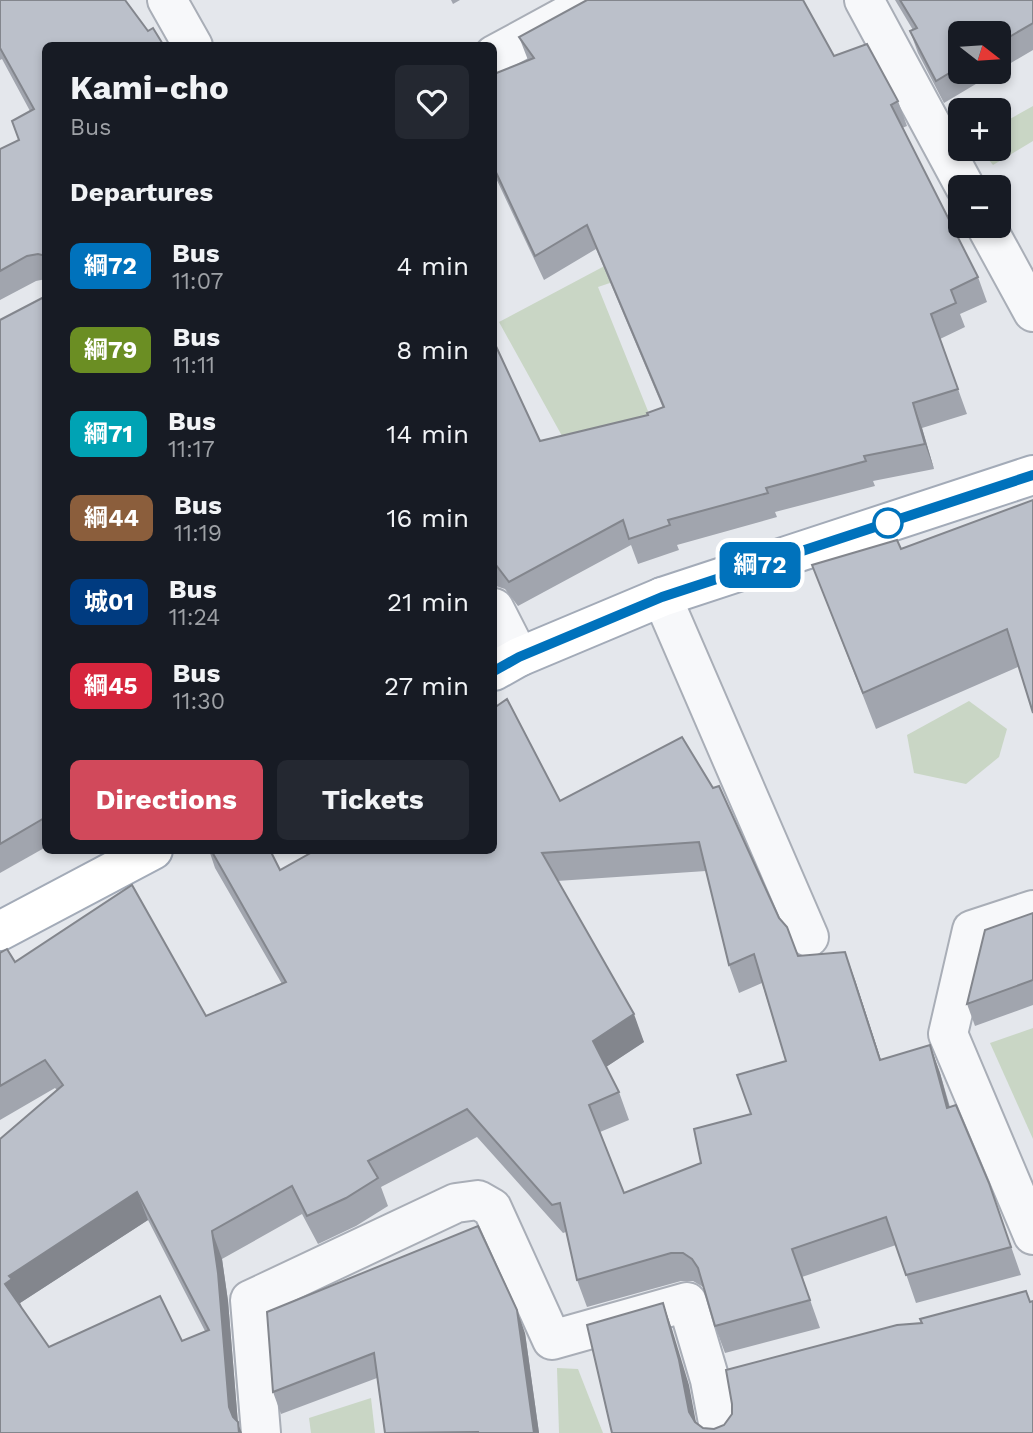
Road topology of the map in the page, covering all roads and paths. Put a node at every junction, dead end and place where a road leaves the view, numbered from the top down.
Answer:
1 (167, 0) edge
2 (595, 0) edge
3 (864, 0) edge
4 (191, 42) edge
5 (497, 53) edge
6 (959, 175) edge
7 (993, 238) edge
8 (1033, 312) edge
9 (1033, 475) edge
10 (662, 597) junction
11 (497, 622) edge
12 (506, 664) edge
13 (145, 854) edge
14 (1033, 910) edge
15 (0, 931) edge
16 (809, 937) dead end
17 (1033, 1235) edge
18 (261, 1433) edge
19 (720, 1433) edge

1 - 4 street
2 - 5 street
3 - 6 street
7 - 8 street
9 - 10 main road
10 - 12 main road
10 - 16 street
11 - 12 street
13 - 15 main road
14 - 17 street
18 - 19 street

